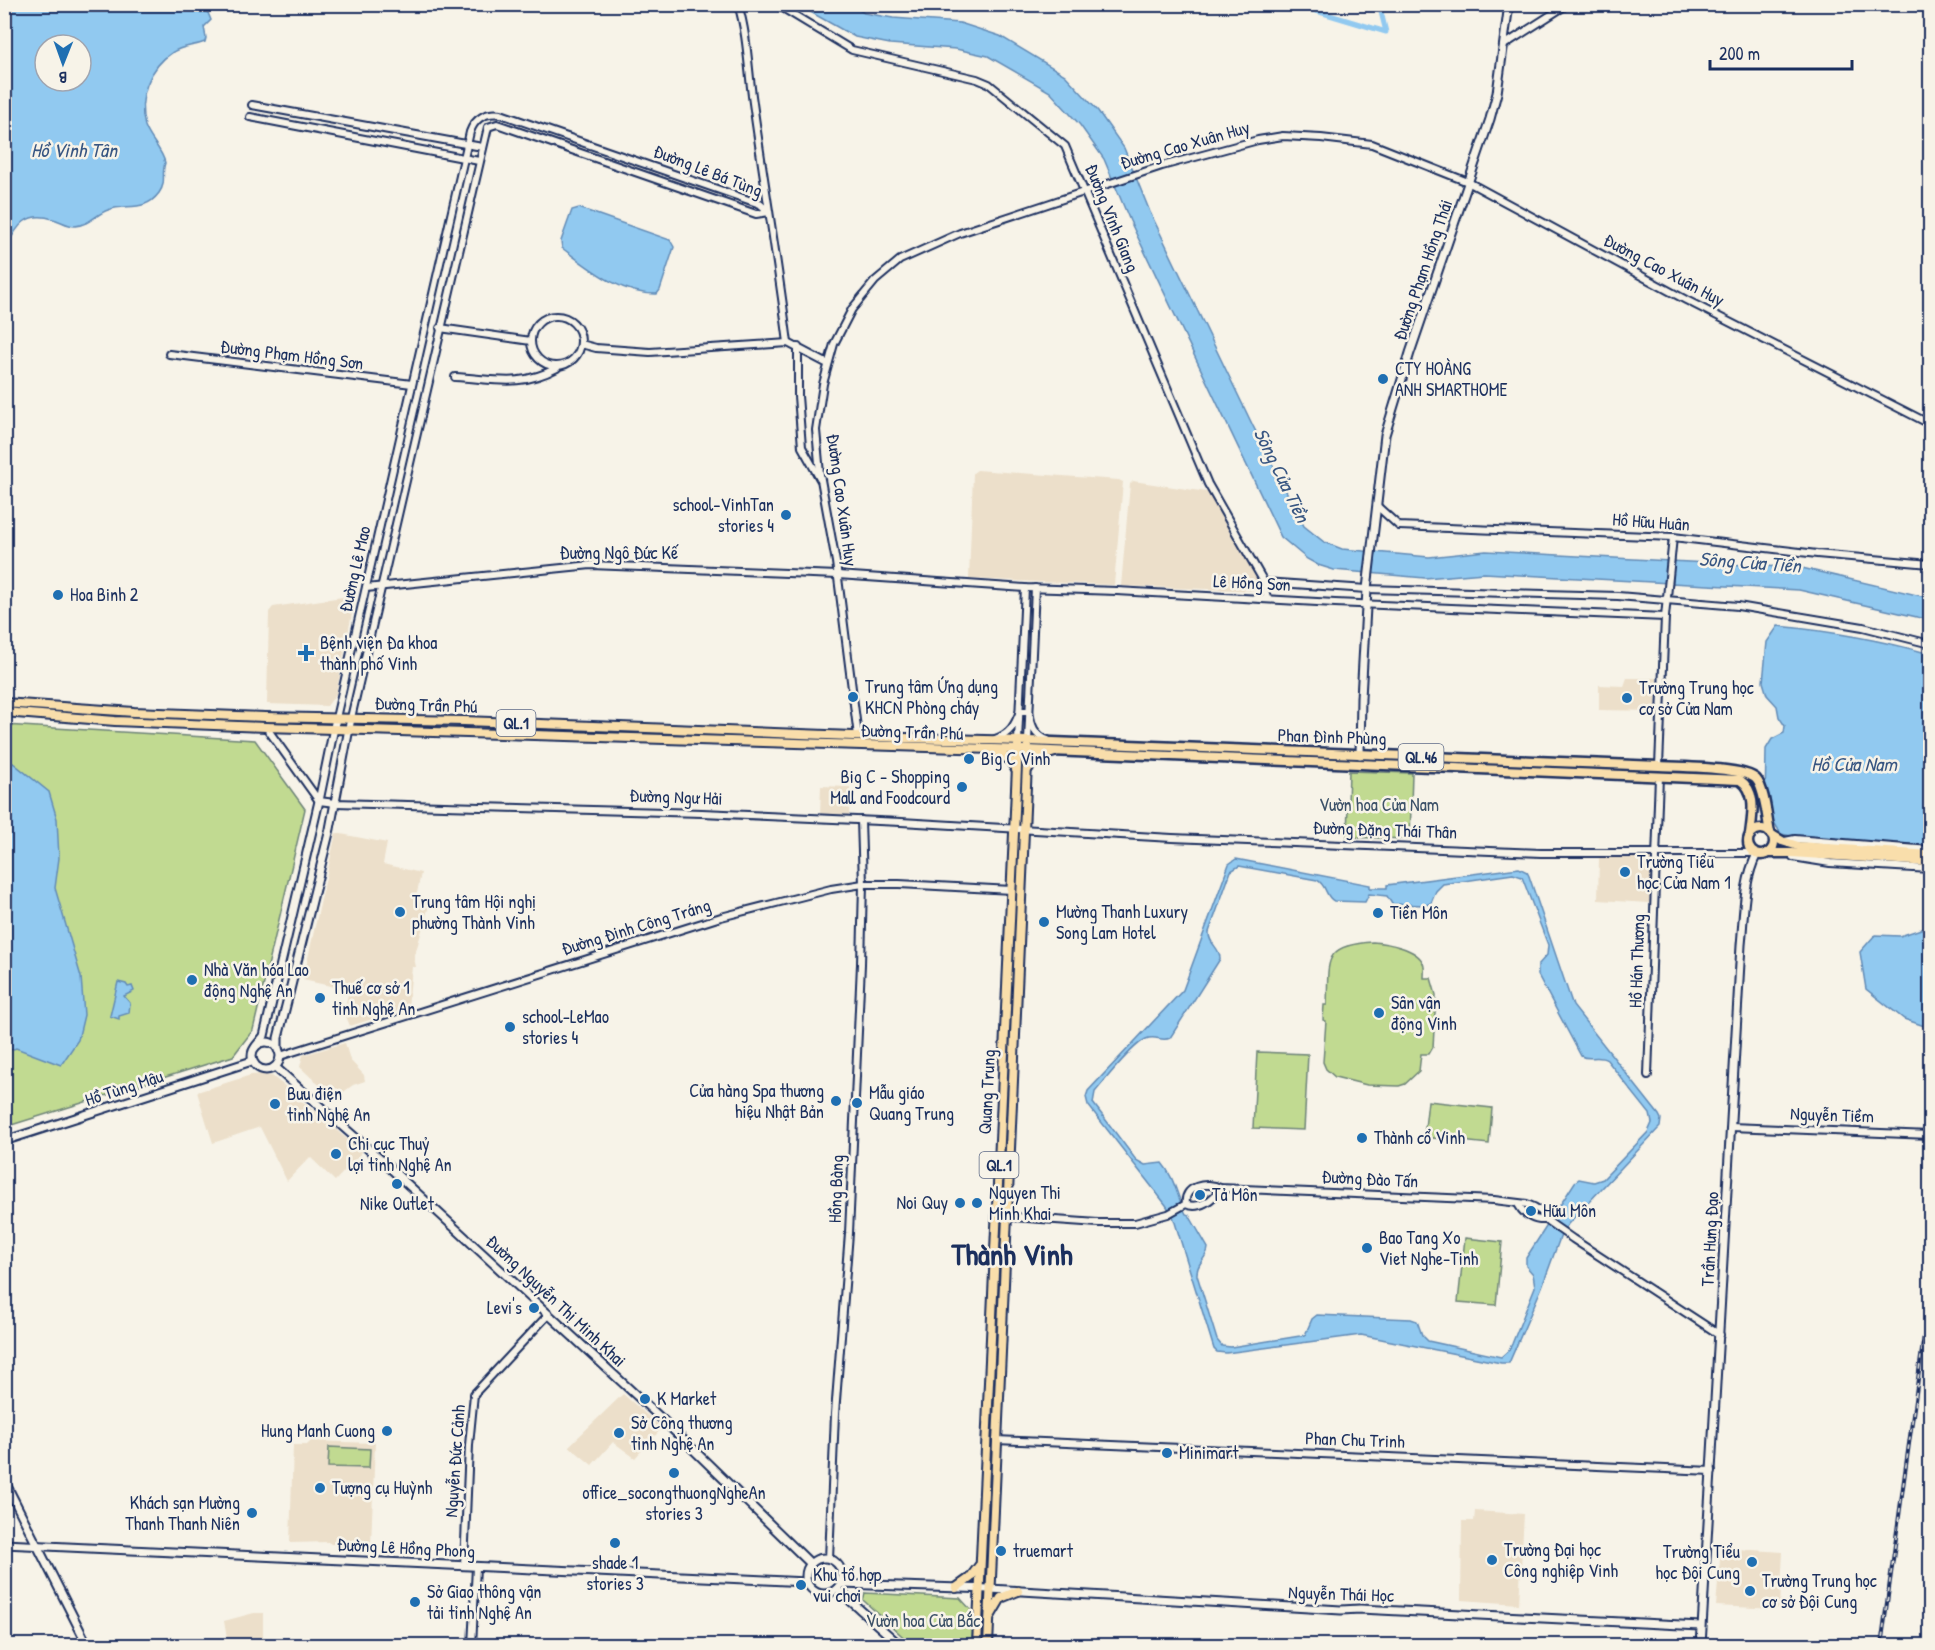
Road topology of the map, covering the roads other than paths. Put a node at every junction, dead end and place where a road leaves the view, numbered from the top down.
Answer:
1 (738, 4) edge
2 (776, 4) edge
3 (1509, 4) edge
4 (1568, 4) edge
5 (1504, 45) junction
6 (252, 105) dead end
7 (250, 117) dead end
8 (497, 124) joint
9 (470, 132) joint
10 (467, 145) junction
11 (482, 147) junction
12 (464, 158) junction
13 (479, 161) junction
14 (1468, 182) junction
15 (1084, 192) junction
16 (769, 212) junction
17 (440, 328) junction
18 (531, 341) junction
19 (788, 343) junction
20 (581, 344) junction
21 (798, 347) junction
22 (169, 354) dead end
23 (828, 364) junction
24 (561, 366) junction
25 (455, 377) dead end
26 (412, 384) junction
27 (1930, 424) edge
28 (822, 482) junction
29 (1377, 506) junction
30 (1672, 537) junction
31 (1930, 564) edge
32 (838, 574) junction
33 (1264, 582) junction
34 (382, 585) junction
35 (366, 588) junction
36 (1025, 588) junction
37 (1035, 588) junction
38 (1368, 589) junction
39 (1667, 597) junction
40 (1267, 599) junction
41 (1367, 605) junction
42 (1665, 616) junction
43 (1930, 644) edge
44 (1023, 645) junction
45 (1032, 645) junction
46 (4, 703) edge
47 (1020, 711) junction
48 (1029, 711) junction
49 (4, 712) edge
50 (134, 712) junction
51 (162, 713) junction
52 (336, 718) junction
53 (351, 718) junction
54 (134, 722) junction
55 (161, 723) junction
56 (525, 723) junction
57 (601, 726) junction
58 (266, 727) junction
59 (334, 729) junction
60 (349, 729) junction
61 (699, 729) junction
62 (525, 735) junction
63 (601, 737) junction
64 (699, 740) junction
65 (857, 740) junction
66 (992, 741) junction
67 (950, 743) junction
68 (1023, 746) junction
69 (1057, 747) junction
70 (991, 750) junction
71 (1360, 755) junction
72 (1346, 759) junction
73 (1496, 760) junction
74 (1659, 766) junction
75 (1496, 770) junction
76 (1021, 775) junction
77 (1659, 776) junction
78 (319, 801) junction
79 (336, 803) junction
80 (861, 820) junction
81 (1014, 829) junction
82 (1024, 829) junction
83 (1771, 834) junction
84 (1750, 835) junction
85 (1782, 842) junction
86 (1798, 850) junction
87 (1930, 850) edge
88 (1655, 853) junction
89 (1756, 853) junction
90 (1771, 853) junction
91 (1930, 855) edge
92 (1930, 862) edge
93 (1930, 869) edge
94 (863, 884) junction
95 (1012, 890) junction
96 (1022, 891) junction
97 (1008, 969) junction
98 (1018, 970) junction
99 (273, 998) junction
100 (287, 1001) junction
101 (256, 1046) junction
102 (279, 1053) junction
103 (252, 1061) junction
104 (275, 1067) junction
105 (1648, 1075) dead end
106 (1731, 1127) junction
107 (1930, 1136) edge
108 (1000, 1138) junction
109 (1011, 1138) junction
110 (4, 1142) edge
111 (1220, 1188) junction
112 (1518, 1204) junction
113 (1184, 1205) junction
114 (997, 1216) junction
115 (1006, 1217) junction
116 (1547, 1221) junction
117 (548, 1315) junction
118 (1720, 1335) junction
119 (986, 1440) junction
120 (996, 1440) junction
121 (1712, 1471) junction
122 (4, 1480) edge
123 (4, 1544) edge
124 (37, 1545) junction
125 (981, 1552) junction
126 (829, 1559) junction
127 (811, 1564) junction
128 (464, 1566) junction
129 (476, 1567) junction
130 (806, 1582) junction
131 (839, 1586) junction
132 (956, 1588) junction
133 (980, 1589) junction
134 (990, 1589) junction
135 (1018, 1591) junction
136 (989, 1623) junction
137 (1701, 1626) junction
138 (88, 1646) edge
139 (472, 1646) edge
140 (901, 1646) edge
141 (977, 1646) edge
142 (988, 1646) edge
143 (1701, 1646) edge

1 - 16 street
2 - 15 street, Đường Vĩnh Giang
3 - 5 main road, Đường Phạm Hồng Thái
4 - 5 street
5 - 14 main road, Đường Phạm Hồng Thái
6 - 10 street
7 - 12 street
8 - 11 street, Đường Lê Mao
8 - 16 street, Đường Lê Bá Tùng
9 - 10 street, Đường Lê Mao
9 - 16 street, Đường Lê Bá Tùng
10 - 11 street
10 - 12 street, Đường Lê Mao
11 - 13 street, Đường Lê Mao
12 - 13 street
12 - 26 street, Đường Lê Mao
13 - 17 street, Đường Lê Mao
14 - 15 street, Đường Cao Xuân Huy
14 - 27 street, Đường Cao Xuân Huy
14 - 29 main road, Đường Phạm Hồng Thái
15 - 23 street, Đường Cao Xuân Huy
15 - 33 street, Đường Vĩnh Giang
16 - 19 street
17 - 18 street
17 - 34 street, Đường Lê Mao
18 - 20 street
18 - 24 street
19 - 20 street
19 - 21 street
20 - 24 street
21 - 23 street
21 - 28 street
22 - 26 street, Đường Phạm Hồng Sơn
23 - 28 street, Đường Cao Xuân Huy
24 - 25 street
26 - 35 street, Đường Lê Mao
28 - 32 street, Đường Cao Xuân Huy
29 - 30 street, Hồ Hữu Huân
29 - 38 main road, Đường Phạm Hồng Thái
30 - 31 street, Hồ Hữu Huân
30 - 39 street
32 - 34 street, Đường Ngô Đức Kế
32 - 36 street, Lê Hồng Sơn
32 - 65 street, Đường Cao Xuân Huy
33 - 38 street
33 - 40 street, Đường Vĩnh Giang
34 - 35 street, Đường Ngô Đức Kế
34 - 53 street, Đường Lê Mao
35 - 52 street, Đường Lê Mao
36 - 37 street, Lê Hồng Sơn
36 - 44 street
37 - 40 street, Lê Hồng Sơn
37 - 45 street
38 - 39 street
38 - 41 main road
39 - 42 street
39 - 43 street
40 - 41 street, Lê Hồng Sơn
41 - 42 street, Lê Hồng Sơn
41 - 71 main road
42 - 74 street
44 - 45 street
44 - 47 street
45 - 48 street
46 - 50 main road, Đường Trần Phú / QL.1
47 - 48 street
47 - 66 street
47 - 68 street
48 - 68 street
48 - 69 street
49 - 54 main road, Đường Trần Phú / QL.1
50 - 51 main road, Đường Trần Phú / QL.1
50 - 54 main road
51 - 52 main road, Đường Trần Phú / QL.1
51 - 55 main road
52 - 53 main road, Đường Trần Phú / QL.1
52 - 59 main road, Đường Lê Mao
53 - 56 main road, Đường Trần Phú / QL.1
53 - 60 main road, Đường Lê Mao
54 - 55 main road, Đường Trần Phú / QL.1
55 - 58 main road, Đường Trần Phú / QL.1
56 - 57 main road, Đường Trần Phú / QL.1
56 - 62 main road
57 - 61 main road, Đường Trần Phú / QL.1
57 - 63 main road
58 - 59 main road, Đường Trần Phú / QL.1
58 - 78 street
59 - 60 main road, Đường Trần Phú / QL.1
59 - 78 main road, Đường Lê Mao
60 - 62 main road, Đường Trần Phú / QL.1
60 - 79 main road, Đường Lê Mao
61 - 64 main road
61 - 65 main road, Đường Trần Phú / QL.1
62 - 63 main road, Đường Trần Phú / QL.1
63 - 64 main road, Đường Trần Phú / QL.1
64 - 65 main road, Đường Trần Phú / QL.1
65 - 67 main road, Đường Trần Phú / QL.1
66 - 67 main road, Đường Trần Phú / QL.1
66 - 68 main road, Đường Trần Phú / QL.1
67 - 70 main road, Đường Trần Phú / QL.1
68 - 69 highway, Phan Đình Phùng / QL.46
68 - 70 main road, Đường Trần Phú / QL.1
68 - 76 main road, Quang Trung / QL.1
69 - 72 highway, Phan Đình Phùng / QL.46
69 - 76 main road
70 - 76 main road
71 - 72 highway, Phan Đình Phùng / QL.46
71 - 73 highway, Phan Đình Phùng / QL.46
72 - 75 highway, Phan Đình Phùng / QL.46
73 - 74 highway, Phan Đình Phùng / QL.46
73 - 75 main road
74 - 77 main road
74 - 83 highway, Phan Đình Phùng / QL.46
75 - 77 highway, Phan Đình Phùng / QL.46
76 - 81 main road, Quang Trung / QL.1
76 - 82 main road, Quang Trung / QL.1
77 - 84 highway, Phan Đình Phùng / QL.46
77 - 88 street, Hồ Hán Thương
78 - 79 street, Đường Ngư Hải
78 - 99 main road, Đường Lê Mao
79 - 80 street, Đường Ngư Hải
79 - 100 main road, Đường Lê Mao
80 - 81 street, Đường Ngư Hải
80 - 94 street, Hồng Bàng
81 - 82 street, Đường Đặng Thái Thân
81 - 95 main road, Quang Trung / QL.1
82 - 88 street, Đường Đặng Thái Thân
82 - 96 main road, Quang Trung / QL.1
83 - 84 highway
83 - 85 highway
83 - 90 highway, QL.46
84 - 89 highway, QL.46
85 - 86 highway
85 - 87 street
86 - 90 highway
86 - 91 highway
86 - 92 highway
88 - 89 street, Đường Đặng Thái Thân
88 - 105 street, Hồ Hán Thương
89 - 90 highway
89 - 106 main road, Trần Hưng Đạo
90 - 93 street
94 - 95 street, Đường Đinh Công Tráng
94 - 102 street, Đường Đinh Công Tráng
94 - 126 street, Hồng Bàng
95 - 96 main road
95 - 97 main road, Quang Trung / QL.1
96 - 98 main road, Quang Trung / QL.1
97 - 98 main road
97 - 108 main road, Quang Trung / QL.1
98 - 109 main road, Quang Trung / QL.1
99 - 100 main road
99 - 101 main road, Đường Lê Mao
100 - 102 main road, Đường Lê Mao
101 - 102 main road
101 - 103 main road
102 - 104 main road
103 - 104 main road
103 - 110 main road, Hồ Tùng Mậu
104 - 117 main road, Đường Nguyễn Thị Minh Khai
106 - 107 street, Nguyễn Tiềm
106 - 118 main road, Trần Hưng Đạo
108 - 109 main road
108 - 114 main road, Quang Trung / QL.1
109 - 115 main road, Quang Trung / QL.1
111 - 112 street, Đường Đào Tấn
111 - 113 street, Đường Đào Tấn
111 - 113 street, Đường Đào Tấn
112 - 116 street, Đường Đào Tấn
112 - 116 street, Đường Đào Tấn
113 - 115 street, Đường Đào Tấn
114 - 115 street, Đường Đào Tấn
114 - 119 main road, Quang Trung / QL.1
115 - 120 main road, Quang Trung / QL.1
116 - 118 street, Đường Đào Tấn
117 - 127 main road, Đường Nguyễn Thị Minh Khai
117 - 128 street, Nguyễn Đức Cảnh
118 - 121 main road, Trần Hưng Đạo
119 - 120 main road
119 - 125 main road, Quang Trung / QL.1
120 - 121 street, Phan Chu Trinh
120 - 134 main road, Quang Trung / QL.1
121 - 137 main road, Trần Hưng Đạo
122 - 124 main road
123 - 124 main road, Đường Lê Hồng Phong
124 - 128 main road, Đường Lê Hồng Phong
124 - 138 main road
125 - 132 main road
125 - 133 main road, Quang Trung / QL.1
126 - 127 main road
126 - 131 main road
127 - 130 main road
128 - 129 main road, Đường Lê Hồng Phong
129 - 130 main road, Đường Lê Hồng Phong
129 - 139 street
130 - 131 main road
131 - 132 main road
131 - 140 main road
132 - 133 main road
133 - 134 main road, Nguyễn Thái Học
133 - 141 main road, QL.1
134 - 135 main road, Nguyễn Thái Học
134 - 136 main road, QL.1
135 - 136 main road
135 - 137 main road, Nguyễn Thái Học
136 - 142 main road, QL.1
137 - 143 main road, Trần Hưng Đạo

